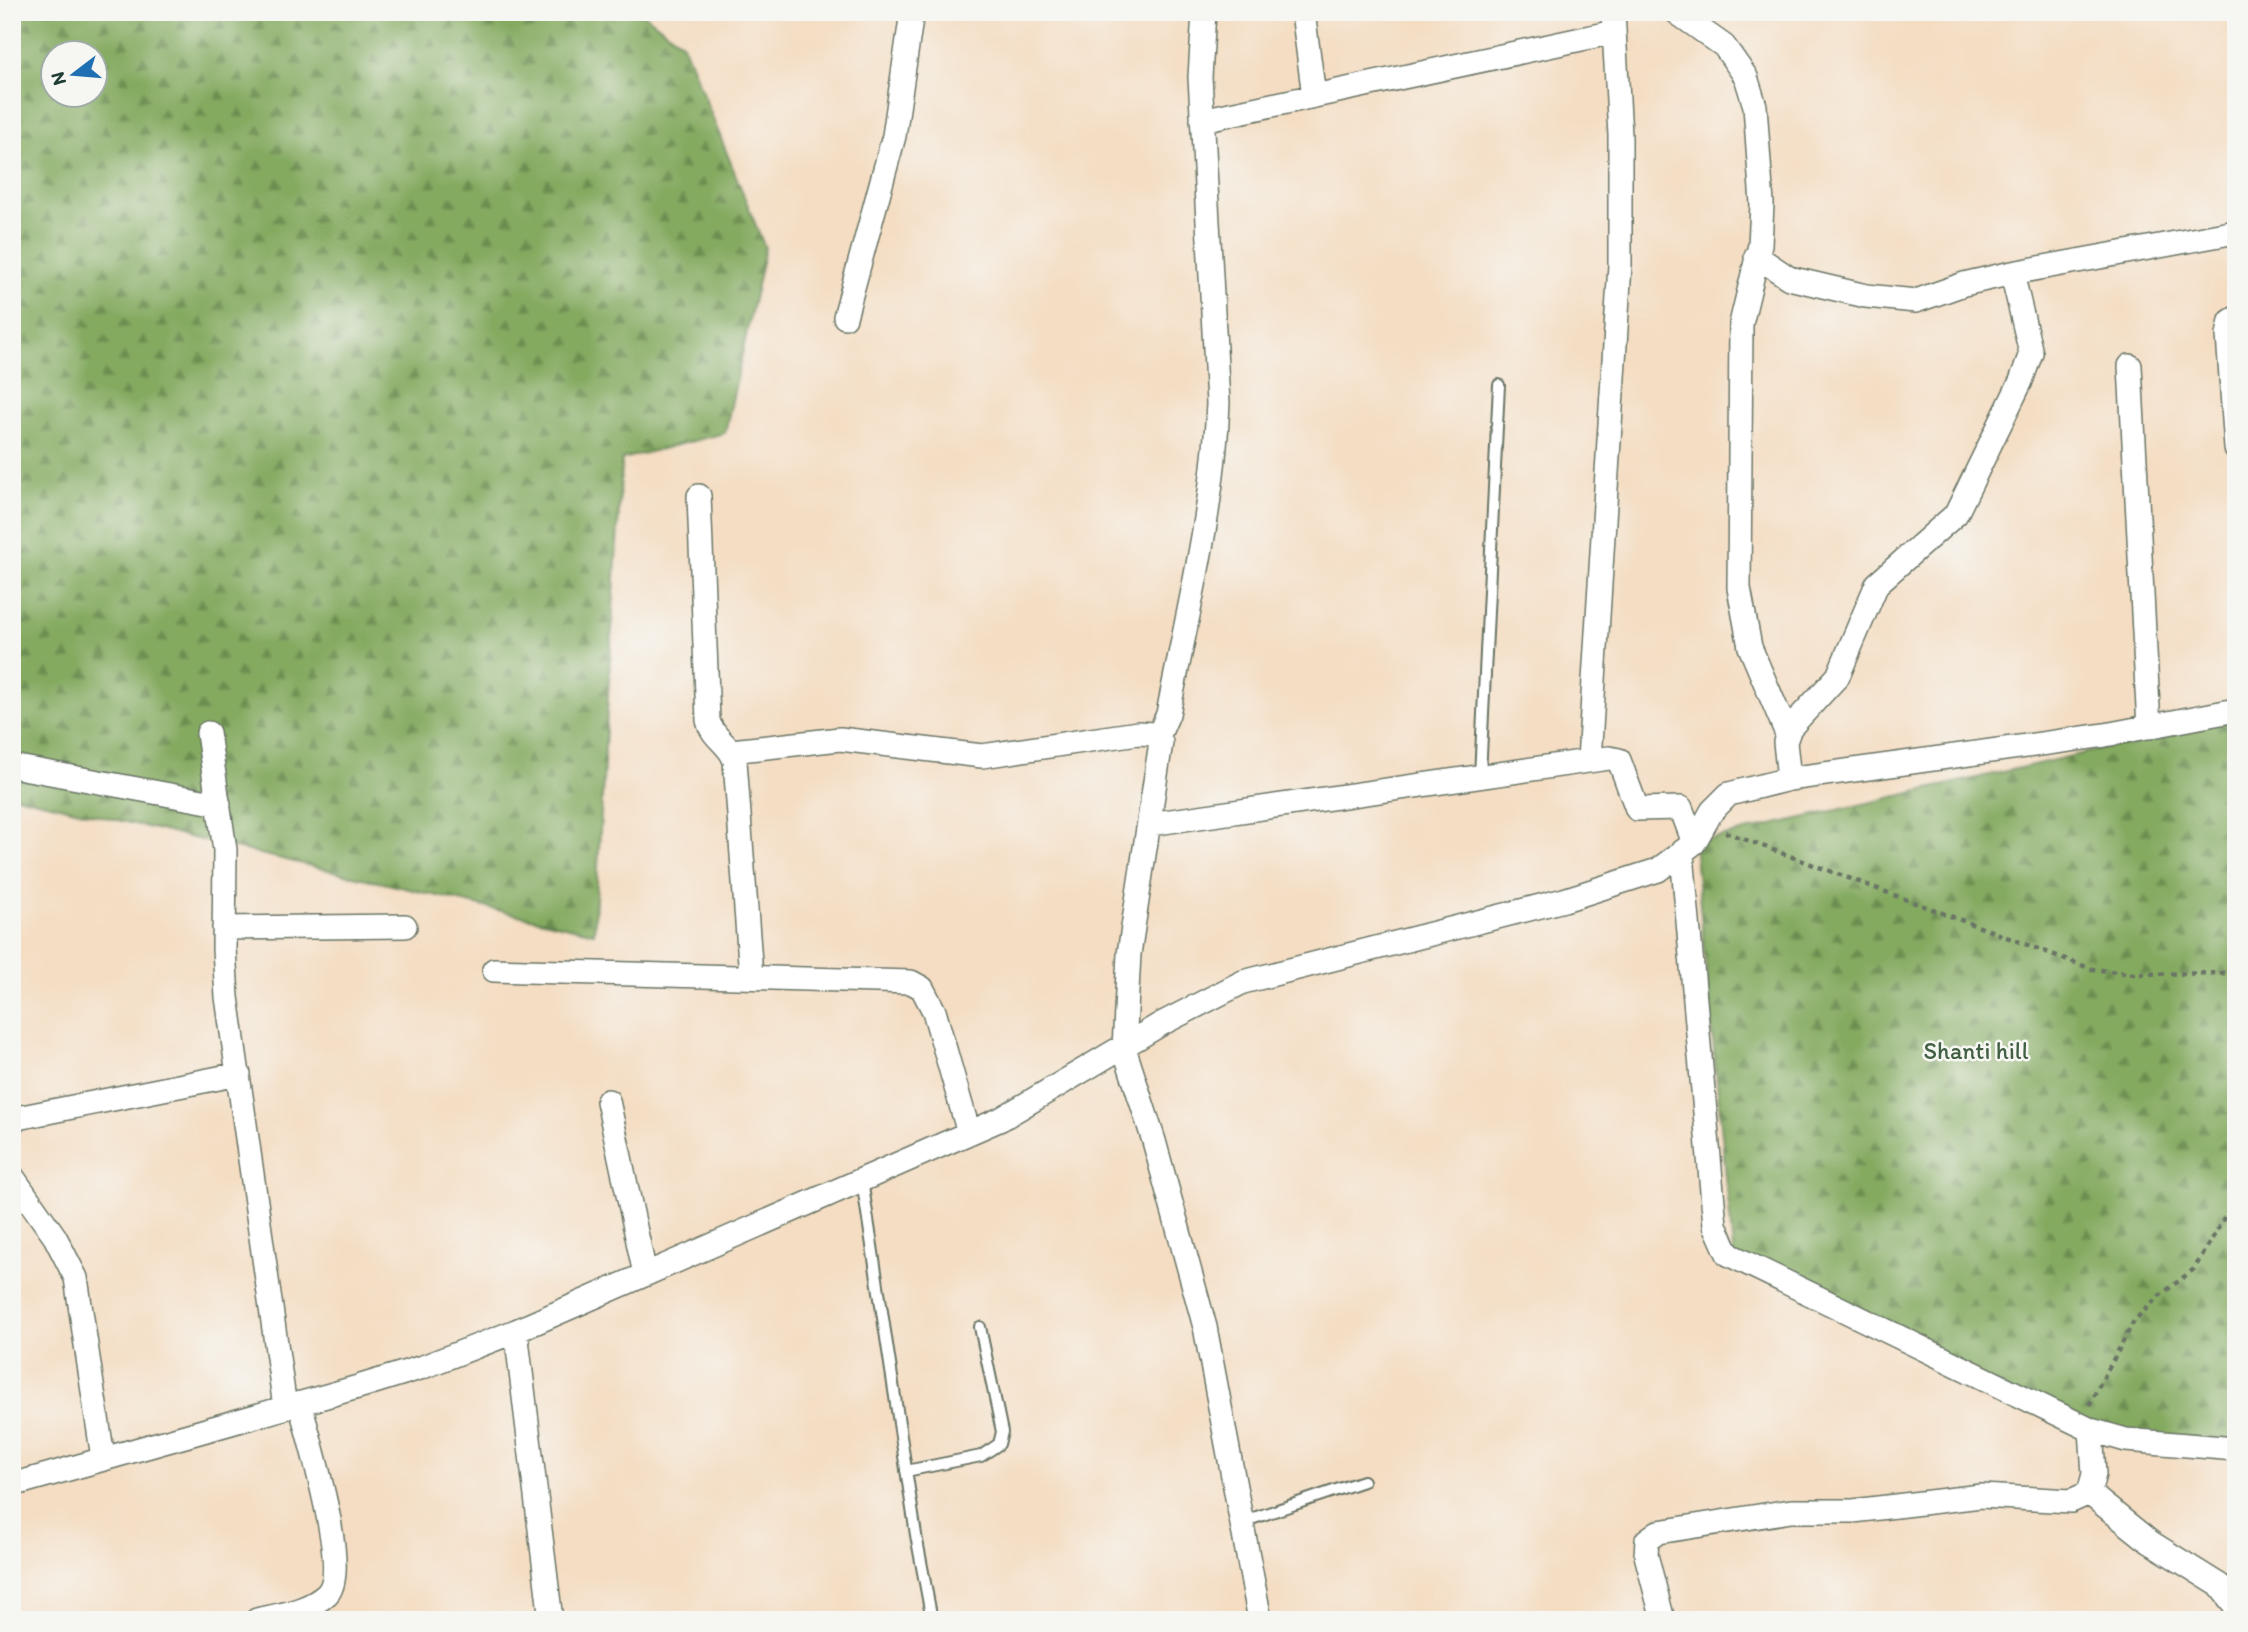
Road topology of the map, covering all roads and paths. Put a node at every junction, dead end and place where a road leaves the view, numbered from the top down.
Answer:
1 (912, 12) edge
2 (1203, 12) edge
3 (1303, 12) edge
4 (1676, 12) edge
5 (1614, 22) edge
6 (1314, 96) junction
7 (1202, 120) junction
8 (2236, 232) edge
9 (1756, 256) junction
10 (2012, 273) junction
11 (845, 317) dead end
12 (2236, 318) edge
13 (2130, 366) dead end
14 (1499, 385) dead end
15 (2236, 448) edge
16 (699, 496) dead end
17 (2236, 710) edge
18 (2149, 727) junction
19 (208, 733) dead end
20 (1787, 734) junction
21 (1158, 737) junction
22 (731, 751) junction
23 (1589, 760) junction
24 (12, 766) edge
25 (1480, 776) junction
26 (1789, 779) junction
27 (219, 804) junction
28 (1150, 824) junction
29 (1693, 841) junction
30 (405, 926) dead end
31 (224, 928) junction
32 (494, 970) dead end
33 (2236, 973) edge
34 (751, 976) junction
35 (1124, 1048) junction
36 (239, 1074) junction
37 (608, 1101) dead end
38 (12, 1119) edge
39 (969, 1133) junction
40 (12, 1176) edge
41 (862, 1180) junction
42 (2236, 1198) edge
43 (645, 1274) junction
44 (979, 1326) dead end
45 (516, 1331) junction
46 (293, 1405) junction
47 (2085, 1427) junction
48 (2236, 1450) edge
49 (103, 1458) junction
50 (906, 1471) junction
51 (1363, 1481) dead end
52 (12, 1485) edge
53 (2089, 1493) junction
54 (1242, 1522) junction
55 (2236, 1607) edge
56 (257, 1620) edge
57 (551, 1620) edge
58 (932, 1620) edge
59 (1260, 1620) edge
60 (1663, 1620) edge

1 - 11 street
2 - 7 street
3 - 6 street
4 - 9 street
5 - 6 street
5 - 23 street
6 - 7 street
7 - 21 street
8 - 10 street
9 - 10 street
9 - 20 street
10 - 20 street
12 - 15 street
13 - 18 street
14 - 25 lane
16 - 22 street
17 - 18 street
18 - 26 street
19 - 27 street
20 - 26 street
21 - 22 street
21 - 28 street
22 - 34 street
23 - 25 street
23 - 29 street
24 - 27 street
25 - 28 street
26 - 29 street
27 - 31 street
28 - 35 street
29 - 33 path
29 - 35 street
29 - 47 street
30 - 31 street
31 - 36 street
32 - 34 street
34 - 39 street
35 - 39 street
35 - 54 street
36 - 38 street
36 - 46 street
37 - 43 street
39 - 41 street
40 - 49 street
41 - 43 street
41 - 50 lane
42 - 47 path
43 - 45 street
44 - 50 lane
45 - 46 street
45 - 57 street
46 - 49 street
46 - 56 street
47 - 48 street
47 - 53 street
49 - 52 street
50 - 58 lane
51 - 54 lane
53 - 55 street
53 - 60 street
54 - 59 street

